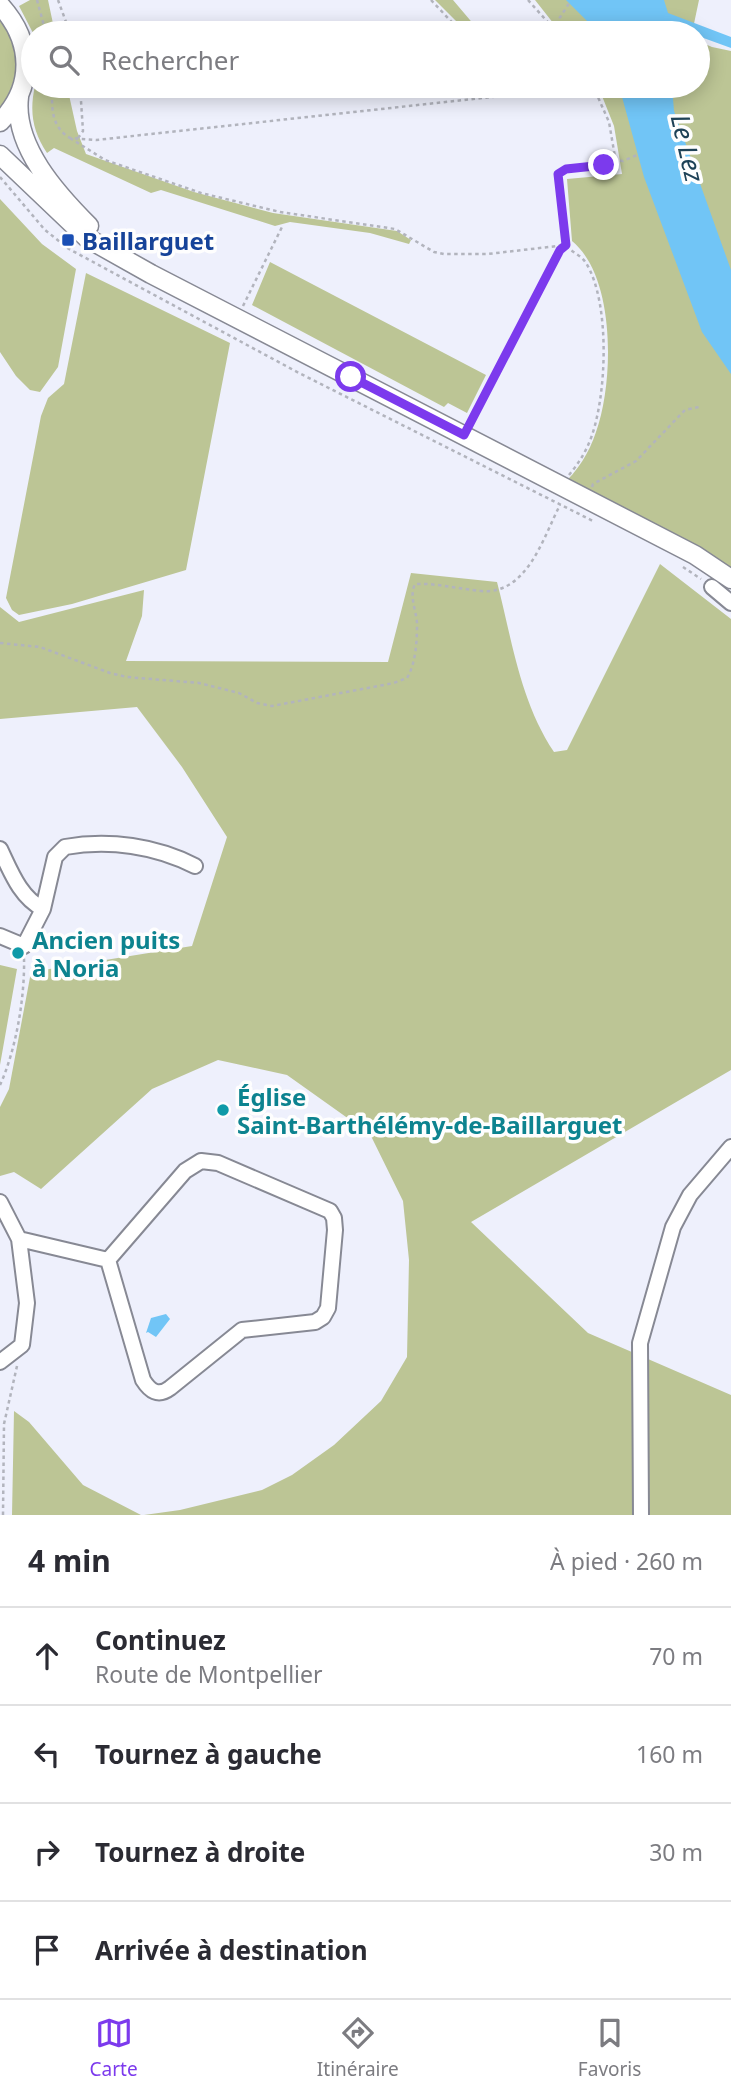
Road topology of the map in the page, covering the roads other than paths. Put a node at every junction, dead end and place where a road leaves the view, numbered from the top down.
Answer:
1 (0, 4) edge
2 (21, 41) edge
3 (21, 88) edge
4 (19, 97) junction
5 (0, 122) edge
6 (0, 155) edge
7 (110, 250) junction
8 (731, 579) edge
9 (712, 587) dead end
10 (731, 603) edge
11 (0, 849) edge
12 (195, 866) dead end
13 (43, 909) junction
14 (0, 936) edge
15 (731, 1147) edge
16 (0, 1202) edge
17 (19, 1240) junction
18 (108, 1260) junction
19 (0, 1362) edge
20 (641, 1515) edge

1 - 2 main road
3 - 4 main road
4 - 5 main road
4 - 7 main road
6 - 7 main road
7 - 8 main road
9 - 10 street
11 - 13 street
12 - 13 street
13 - 14 street
15 - 20 street
16 - 17 street
17 - 18 street
17 - 19 street
18 - 18 street

